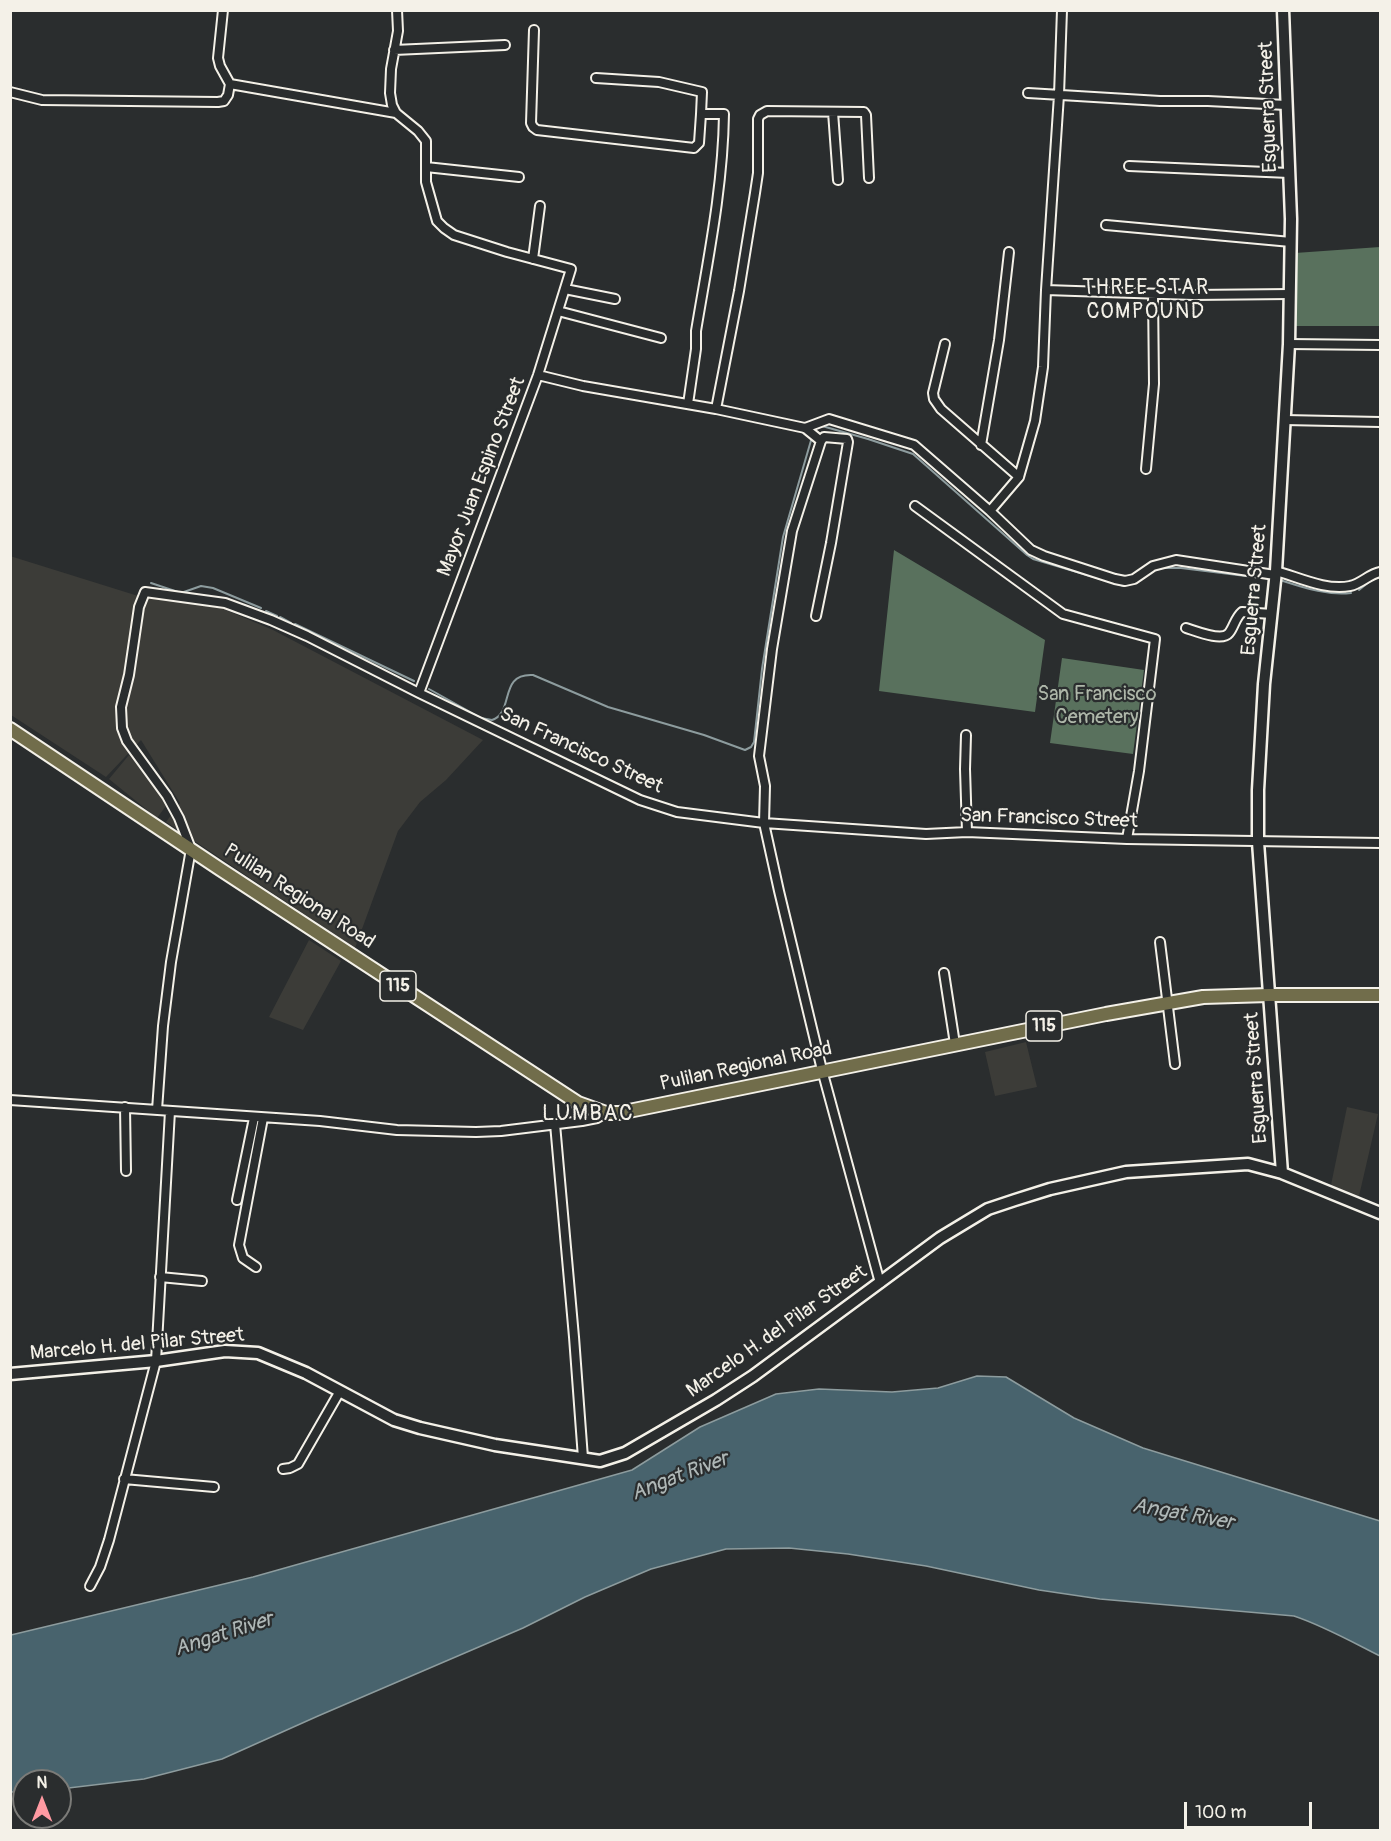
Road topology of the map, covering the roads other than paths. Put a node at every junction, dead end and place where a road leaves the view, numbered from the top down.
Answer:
1 (223, 10) edge
2 (397, 10) edge
3 (1062, 10) edge
4 (1283, 10) edge
5 (534, 30) dead end
6 (505, 45) dead end
7 (394, 50) junction
8 (596, 78) dead end
9 (230, 84) junction
10 (10, 92) edge
11 (1028, 93) dead end
12 (1059, 95) junction
13 (1286, 105) junction
14 (833, 112) junction
15 (396, 113) junction
16 (701, 114) junction
17 (1129, 166) dead end
18 (426, 167) junction
19 (1289, 173) junction
20 (519, 177) dead end
21 (869, 178) dead end
22 (838, 180) dead end
23 (540, 206) dead end
24 (1106, 225) dead end
25 (1290, 242) junction
26 (1009, 252) dead end
27 (533, 259) junction
28 (565, 288) junction
29 (1046, 290) junction
30 (1153, 294) junction
31 (1290, 294) junction
32 (615, 299) dead end
33 (558, 311) junction
34 (661, 338) dead end
35 (945, 344) dead end
36 (1289, 344) junction
37 (1380, 345) edge
38 (538, 375) junction
39 (688, 404) junction
40 (716, 409) junction
41 (1286, 420) junction
42 (1380, 422) edge
43 (805, 428) junction
44 (821, 441) junction
45 (981, 445) junction
46 (1146, 469) dead end
47 (1019, 477) junction
48 (915, 506) dead end
49 (990, 511) junction
50 (1380, 572) edge
51 (1275, 573) junction
52 (1272, 614) junction
53 (816, 616) dead end
54 (1186, 628) dead end
55 (419, 693) junction
56 (10, 729) edge
57 (966, 735) dead end
58 (764, 823) junction
59 (967, 832) junction
60 (1127, 839) junction
61 (1258, 842) junction
62 (1380, 843) edge
63 (191, 849) junction
64 (1160, 942) dead end
65 (944, 973) dead end
66 (1269, 995) junction
67 (1380, 995) edge
68 (1168, 1003) junction
69 (955, 1044) junction
70 (1175, 1064) dead end
71 (822, 1070) junction
72 (10, 1100) edge
73 (125, 1107) junction
74 (157, 1110) junction
75 (170, 1111) junction
76 (606, 1113) junction
77 (259, 1118) junction
78 (555, 1124) junction
79 (126, 1171) dead end
80 (1282, 1173) junction
81 (237, 1200) dead end
82 (1380, 1213) edge
83 (256, 1267) dead end
84 (160, 1277) junction
85 (202, 1281) dead end
86 (880, 1283) junction
87 (156, 1361) junction
88 (10, 1374) edge
89 (340, 1391) junction
90 (583, 1458) junction
91 (283, 1469) dead end
92 (124, 1479) junction
93 (214, 1487) dead end
94 (90, 1586) dead end

1 - 9 street
2 - 7 street
3 - 12 street
4 - 13 street, Esguerra Street
5 - 16 street
6 - 7 street
7 - 15 street
8 - 16 street
9 - 10 street
9 - 15 street
11 - 12 street
12 - 13 street
12 - 29 street
13 - 19 street, Esguerra Street
14 - 21 street
14 - 22 street
14 - 40 street
15 - 18 street
16 - 39 street
17 - 19 street
18 - 20 street
18 - 27 street
19 - 25 street, Esguerra Street
23 - 27 street
24 - 25 street
25 - 31 street, Esguerra Street
26 - 45 street
27 - 28 street, Mayor Juan Espino Street
28 - 32 street
28 - 33 street, Mayor Juan Espino Street
29 - 30 street
29 - 47 street
30 - 31 street
30 - 46 street
31 - 36 street, Esguerra Street
33 - 34 street
33 - 38 street, Mayor Juan Espino Street
35 - 45 street
36 - 37 street
36 - 41 street, Esguerra Street
38 - 39 street
38 - 55 street, Mayor Juan Espino Street
39 - 40 street
40 - 43 street
41 - 42 street
41 - 51 street, Esguerra Street
43 - 44 street
43 - 49 street
44 - 53 street
44 - 58 street
45 - 47 street
47 - 49 street
48 - 60 street
49 - 51 street
50 - 51 street
51 - 52 street, Esguerra Street
52 - 54 street
52 - 61 street, Esguerra Street
55 - 58 street, San Francisco Street
55 - 63 street, San Francisco Street
56 - 63 main road, Pulilan Regional Road / 115
57 - 59 street
58 - 59 street, San Francisco Street
58 - 71 street
59 - 60 street, San Francisco Street
60 - 61 street, San Francisco Street
61 - 62 street, San Francisco Street
61 - 66 street, Esguerra Street
63 - 74 street
63 - 76 main road, Pulilan Regional Road / 115
64 - 68 street
65 - 69 street
66 - 67 main road, Pulilan Regional Road / 115
66 - 68 main road, Pulilan Regional Road / 115
66 - 80 street, Esguerra Street
68 - 69 main road, Pulilan Regional Road / 115
68 - 70 street
69 - 71 main road, Pulilan Regional Road / 115
71 - 76 main road, Pulilan Regional Road / 115
71 - 86 street
72 - 73 street
73 - 74 street
73 - 79 street
74 - 75 street
75 - 77 street
75 - 84 street
76 - 78 street
77 - 78 street
77 - 81 street
77 - 83 street
78 - 90 street
80 - 82 street, Marcelo H. del Pilar Street
80 - 86 street, Marcelo H. del Pilar Street
84 - 85 street
84 - 87 street
86 - 90 street, Marcelo H. del Pilar Street
87 - 88 street, Marcelo H. del Pilar Street
87 - 89 street, Marcelo H. del Pilar Street
87 - 92 street
89 - 90 street, Marcelo H. del Pilar Street
89 - 91 street
92 - 93 street
92 - 94 street

